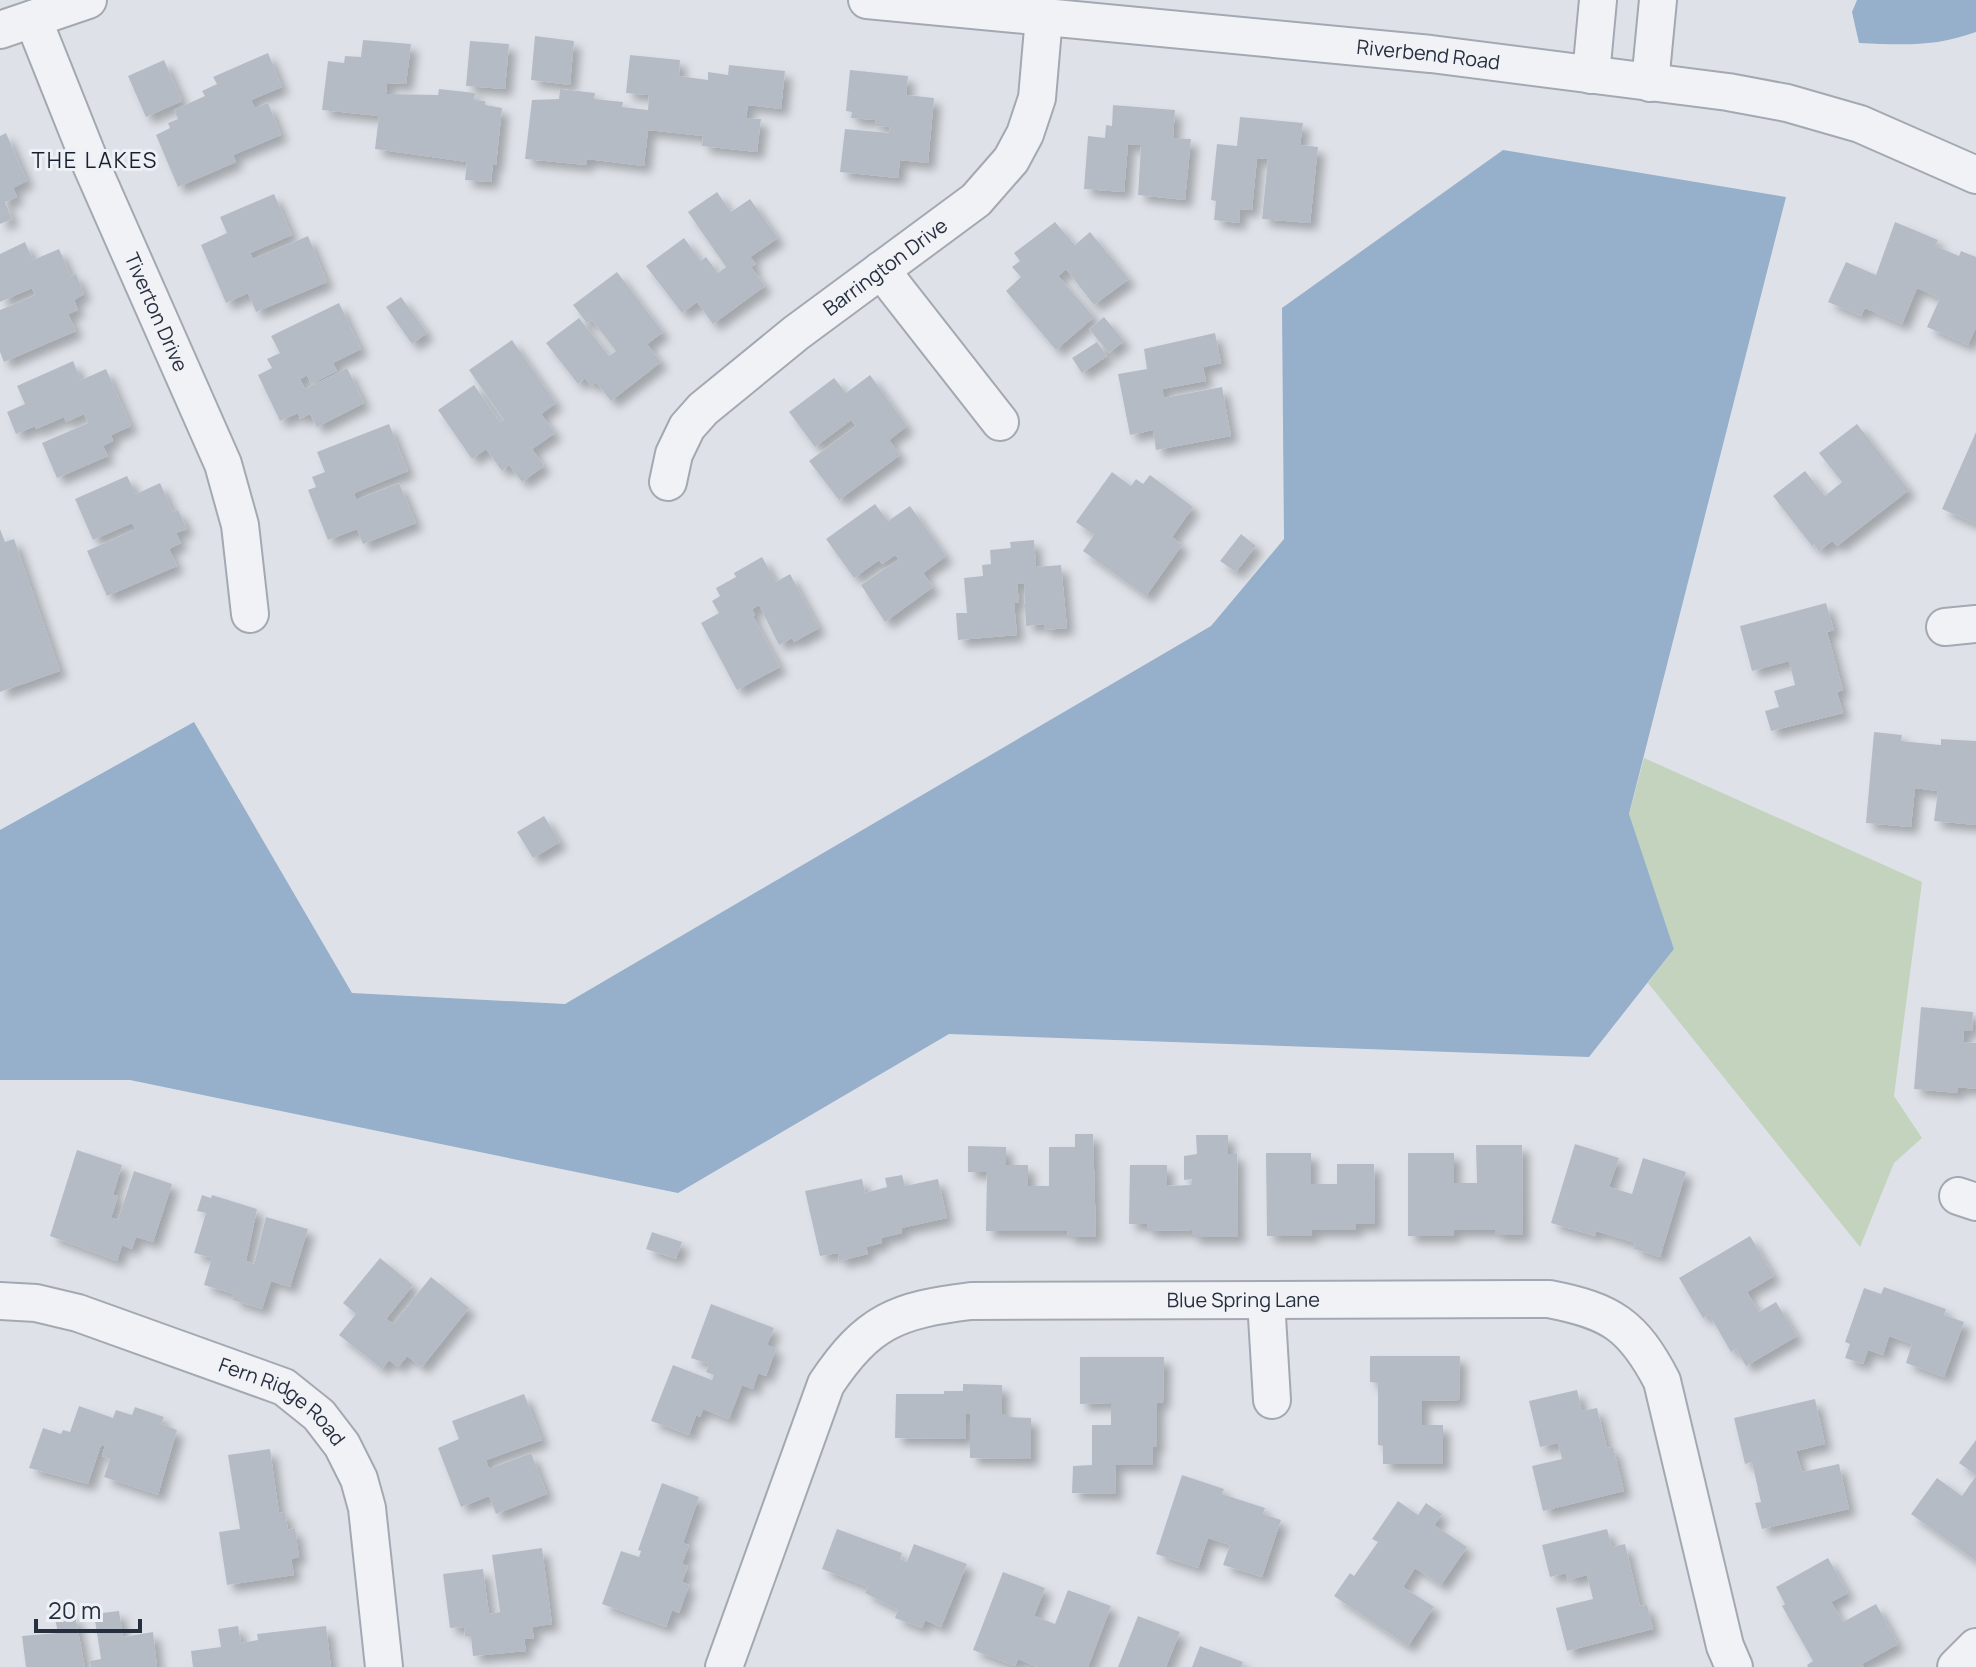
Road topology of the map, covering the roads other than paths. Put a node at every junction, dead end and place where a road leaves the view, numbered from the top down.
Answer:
1 (88, 0) edge
2 (867, 0) edge
3 (1598, 0) edge
4 (1658, 0) edge
5 (1044, 17) junction
6 (17, 24) edge
7 (1591, 75) junction
8 (1650, 83) junction
9 (1976, 175) edge
10 (881, 270) junction
11 (1000, 422) dead end
12 (668, 482) dead end
13 (250, 614) dead end
14 (1266, 1300) junction
15 (0, 1301) edge
16 (1272, 1400) dead end
17 (1976, 1647) edge
18 (384, 1667) edge
19 (724, 1667) edge
20 (1734, 1667) edge
21 (1956, 1667) edge

1 - 6 street
2 - 5 street, Riverbend Road
3 - 7 street
4 - 8 street
5 - 7 street, Riverbend Road
5 - 10 street, Barrington Drive
6 - 13 street, Tiverton Drive
7 - 8 street, Riverbend Road
8 - 9 street, Riverbend Road
10 - 11 street
10 - 12 street, Barrington Drive
14 - 16 street
14 - 19 street, Blue Spring Lane
14 - 20 street, Blue Spring Lane
15 - 18 street, Fern Ridge Road
17 - 21 street

